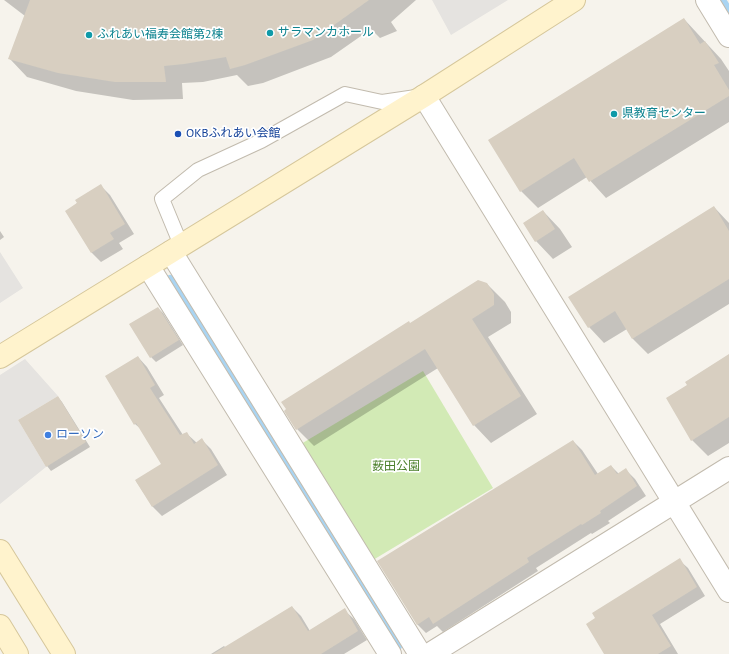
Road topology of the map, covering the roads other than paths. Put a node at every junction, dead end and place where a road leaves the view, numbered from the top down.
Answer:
1 (574, 0) edge
2 (706, 0) edge
3 (729, 36) edge
4 (424, 96) junction
5 (176, 248) junction
6 (148, 266) junction
7 (0, 357) edge
8 (729, 468) edge
9 (674, 502) junction
10 (0, 551) edge
11 (729, 591) edge
12 (0, 626) edge
13 (17, 654) edge
14 (64, 654) edge
15 (390, 654) edge
16 (420, 654) edge
17 (430, 654) edge

1 - 4 street
2 - 3 street
4 - 5 street
4 - 5 lane
4 - 9 street
5 - 6 street
5 - 16 street
6 - 7 street
6 - 15 street
8 - 9 street
9 - 11 street
9 - 17 street
10 - 14 street
12 - 13 street

